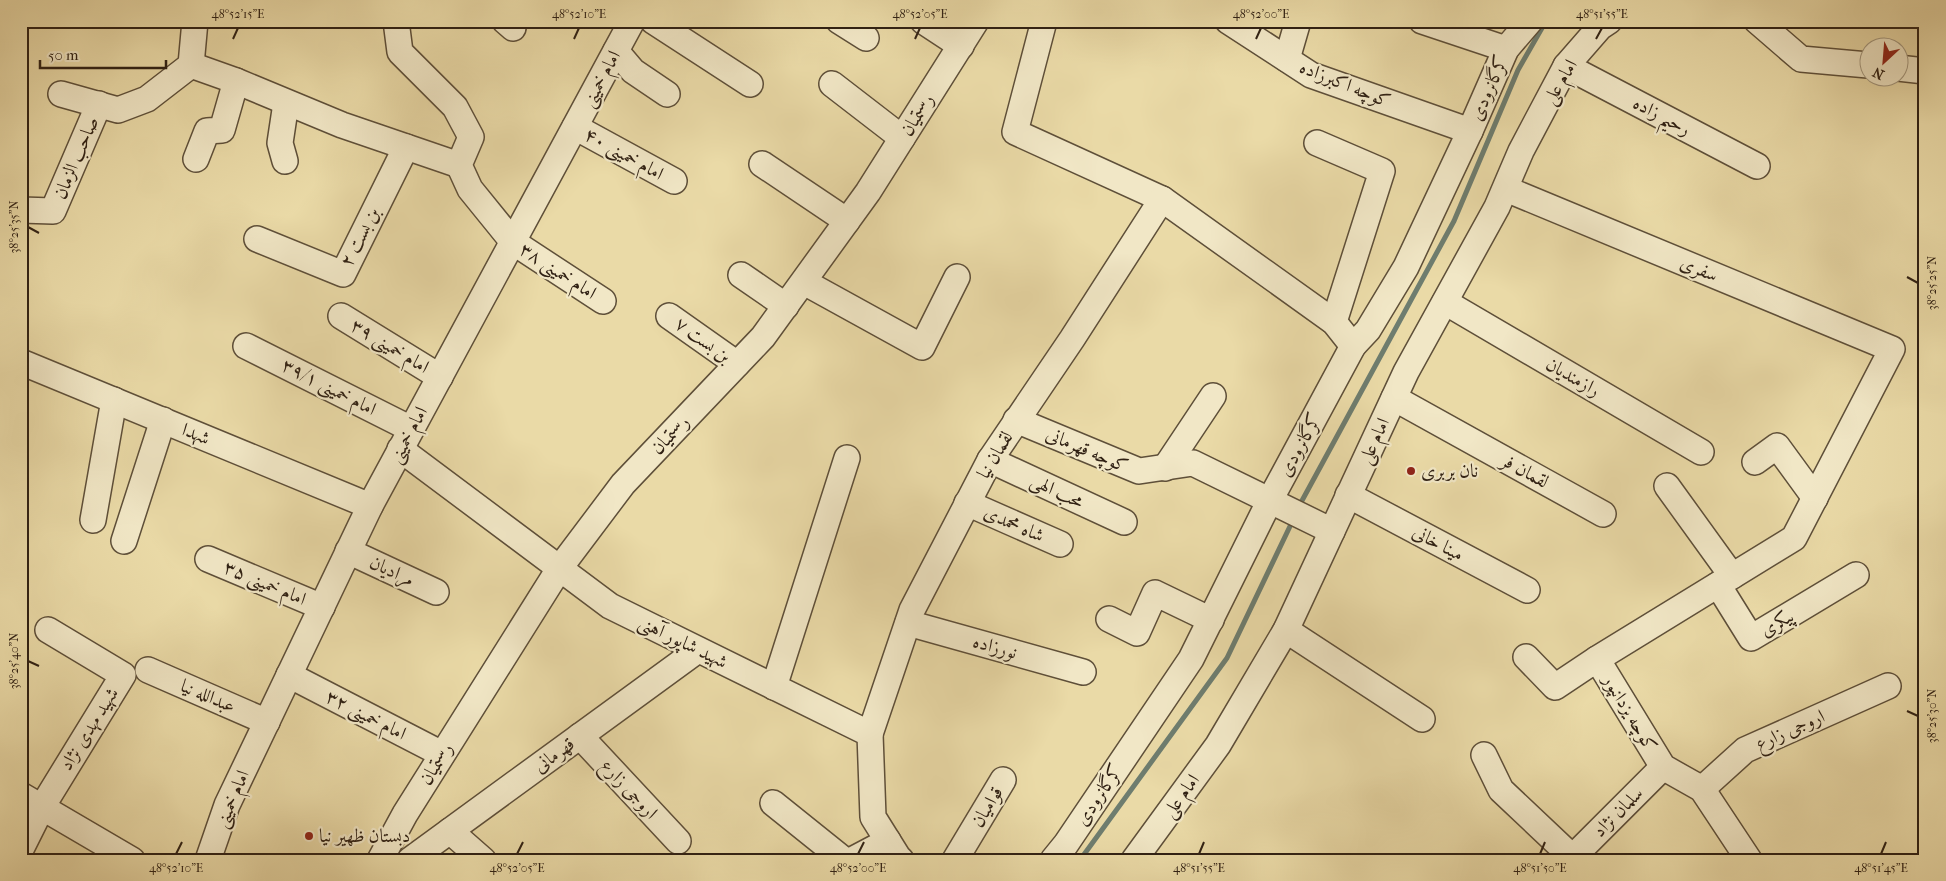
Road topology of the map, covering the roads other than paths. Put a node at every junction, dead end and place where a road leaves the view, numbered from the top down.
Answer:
1 (195, 21) edge
2 (396, 21) edge
3 (632, 21) edge
4 (653, 21) edge
5 (839, 21) edge
6 (923, 21) edge
7 (976, 21) edge
8 (1044, 21) edge
9 (1228, 21) edge
10 (1298, 21) edge
11 (1422, 21) edge
12 (1530, 21) edge
13 (1609, 21) edge
14 (1757, 21) edge
15 (866, 38) dead end
16 (961, 46) junction
17 (1506, 49) junction
18 (616, 51) junction
19 (1287, 59) junction
20 (1858, 64) edge
21 (191, 65) junction
22 (1566, 66) junction
23 (1908, 69) edge
24 (1925, 71) edge
25 (236, 81) junction
26 (750, 84) dead end
27 (832, 84) dead end
28 (61, 94) dead end
29 (667, 94) dead end
30 (286, 103) junction
31 (99, 104) junction
32 (575, 127) junction
33 (1470, 131) junction
34 (902, 138) junction
35 (1317, 143) dead end
36 (406, 147) junction
37 (196, 159) dead end
38 (285, 161) dead end
39 (762, 164) dead end
40 (459, 165) junction
41 (1757, 166) dead end
42 (674, 181) dead end
43 (1506, 189) junction
44 (1162, 199) junction
45 (21, 210) edge
46 (847, 221) junction
47 (257, 239) dead end
48 (513, 242) junction
49 (741, 275) dead end
50 (957, 277) dead end
51 (804, 282) junction
52 (603, 301) dead end
53 (1445, 302) junction
54 (786, 306) junction
55 (341, 316) dead end
56 (670, 316) dead end
57 (1334, 322) junction
58 (246, 346) dead end
59 (1354, 346) junction
60 (21, 362) edge
61 (737, 364) junction
62 (440, 377) junction
63 (1213, 396) dead end
64 (1394, 398) junction
65 (114, 400) junction
66 (163, 420) junction
67 (1016, 420) junction
68 (406, 439) junction
69 (1701, 452) dead end
70 (847, 458) dead end
71 (990, 460) junction
72 (1755, 462) dead end
73 (1165, 468) junction
74 (1667, 486) dead end
75 (1348, 495) junction
76 (1815, 498) junction
77 (1270, 500) junction
78 (968, 503) junction
79 (370, 506) junction
80 (1603, 514) dead end
81 (93, 520) dead end
82 (1124, 522) dead end
83 (1332, 531) junction
84 (124, 541) dead end
85 (1060, 544) dead end
86 (348, 551) junction
87 (208, 559) dead end
88 (559, 569) junction
89 (1856, 575) dead end
90 (1725, 580) junction
91 (1527, 590) dead end
92 (436, 592) dead end
93 (322, 607) junction
94 (1109, 619) dead end
95 (1210, 620) junction
96 (908, 623) junction
97 (48, 630) dead end
98 (1286, 630) junction
99 (698, 650) junction
100 (1526, 657) dead end
101 (1597, 659) junction
102 (148, 670) dead end
103 (1083, 672) dead end
104 (289, 676) junction
105 (1888, 686) dead end
106 (774, 687) junction
107 (1422, 720) dead end
108 (267, 722) junction
109 (870, 734) junction
110 (580, 736) junction
111 (442, 754) junction
112 (1484, 755) dead end
113 (1663, 767) junction
114 (1003, 780) dead end
115 (1702, 789) junction
116 (31, 801) edge
117 (773, 803) dead end
118 (450, 831) junction
119 (678, 841) dead end
120 (21, 849) edge
121 (895, 851) edge
122 (1571, 859) edge
123 (132, 860) edge
124 (208, 860) edge
125 (380, 860) edge
126 (410, 860) edge
127 (483, 860) edge
128 (844, 860) edge
129 (852, 860) edge
130 (955, 860) edge
131 (1053, 860) edge
132 (1134, 860) edge
133 (1749, 860) edge

1 - 21 street
2 - 40 street
3 - 18 street, امام خمینی
4 - 26 street
5 - 15 street
6 - 16 street
7 - 16 street, رستمیان
8 - 44 street
9 - 19 street, کوچه اکبرزاده
10 - 19 street
11 - 17 street
12 - 17 street, کرگانرودی
13 - 22 street, امام علی
14 - 20 street
16 - 34 street, رستمیان
17 - 33 street, کرگانرودی
18 - 29 street
18 - 32 street, امام خمینی
19 - 33 street, کوچه اکبرزاده
21 - 25 street
21 - 31 street
22 - 41 street, رحیم زاده
22 - 43 street, امام علی
23 - 24 street
25 - 30 street
25 - 37 street
27 - 34 street
28 - 31 street
30 - 36 street
30 - 38 street
31 - 45 street, صاحب الزمان
32 - 42 street, امام خمینی ۴۰
32 - 48 street, امام خمینی
33 - 59 street, کرگانرودی
34 - 46 street, رستمیان
35 - 57 street
36 - 40 street
36 - 47 street, بن بست ۲
39 - 46 street
40 - 48 street, امام خمینی ۳۸
43 - 53 street, امام علی
43 - 76 street, سفری
44 - 57 street
44 - 67 street, لقمان نیا
46 - 51 street, رستمیان
48 - 52 street, امام خمینی ۳۸
48 - 62 street, امام خمینی
49 - 54 street
50 - 51 street
51 - 54 street, رستمیان
53 - 64 street, امام علی
53 - 69 street, رازمندیان
54 - 61 street, رستمیان
55 - 62 street, امام خمینی ۳۹
56 - 61 street, بن بست ۷
57 - 59 street
58 - 68 street, امام خمینی ۳۹/۱
59 - 77 street, کرگانرودی
60 - 65 street, شهدا
61 - 88 street, رستمیان
62 - 68 street, امام خمینی
63 - 73 street
64 - 75 street, امام علی
64 - 80 street, لقمان فر
65 - 66 street, شهدا
65 - 81 street
66 - 79 street, شهدا
66 - 84 street
67 - 71 street, لقمان نیا
67 - 73 street, کوچه قهرمانی
68 - 79 street, امام خمینی
68 - 88 street, شهید شاپور آهنی
70 - 106 street
71 - 78 street, لقمان نیا
71 - 82 street, محب الهی
72 - 76 street
73 - 77 street, کوچه قهرمانی
74 - 90 street
75 - 83 street, امام علی
75 - 91 street, مینا خانی
76 - 90 street
77 - 83 street, کوچه قهرمانی
77 - 95 street, کرگانرودی
78 - 85 street, شاه محمدی
78 - 96 street, لقمان نیا
79 - 86 street, امام خمینی
83 - 98 street, امام علی
86 - 92 street, مرادیان
86 - 93 street, امام خمینی
87 - 93 street, امام خمینی ۳۵
88 - 99 street, شهید شاپور آهنی
88 - 111 street, رستمیان
89 - 90 street, پیکری
90 - 101 street
93 - 104 street, امام خمینی
94 - 95 street
95 - 131 street, کرگانرودی
96 - 103 street, نورزاده
96 - 109 street, لقمان نیا
97 - 116 street, شهید مهدی نژاد
98 - 107 street
98 - 132 street, امام علی
99 - 106 street, شهید شاپور آهنی
99 - 110 street, قهرمانی
100 - 101 street
101 - 113 street, کوچه یزدانپور
102 - 108 street, عبدالله نیا
104 - 108 street, امام خمینی
104 - 111 street, امام خمینی ۳۲
105 - 115 street, اروجی زارع
106 - 109 street, شهید شاپور آهنی
108 - 124 street, امام خمینی
109 - 121 street
110 - 118 street, قهرمانی
110 - 119 street, اروجی زارع
111 - 125 street, رستمیان
112 - 122 street, سلمان نژاد
113 - 115 street
113 - 122 street, سلمان نژاد
114 - 130 street, قوامیان
115 - 133 street
116 - 120 street
116 - 123 street
117 - 128 street
118 - 126 street, قهرمانی
118 - 127 street
121 - 129 street

